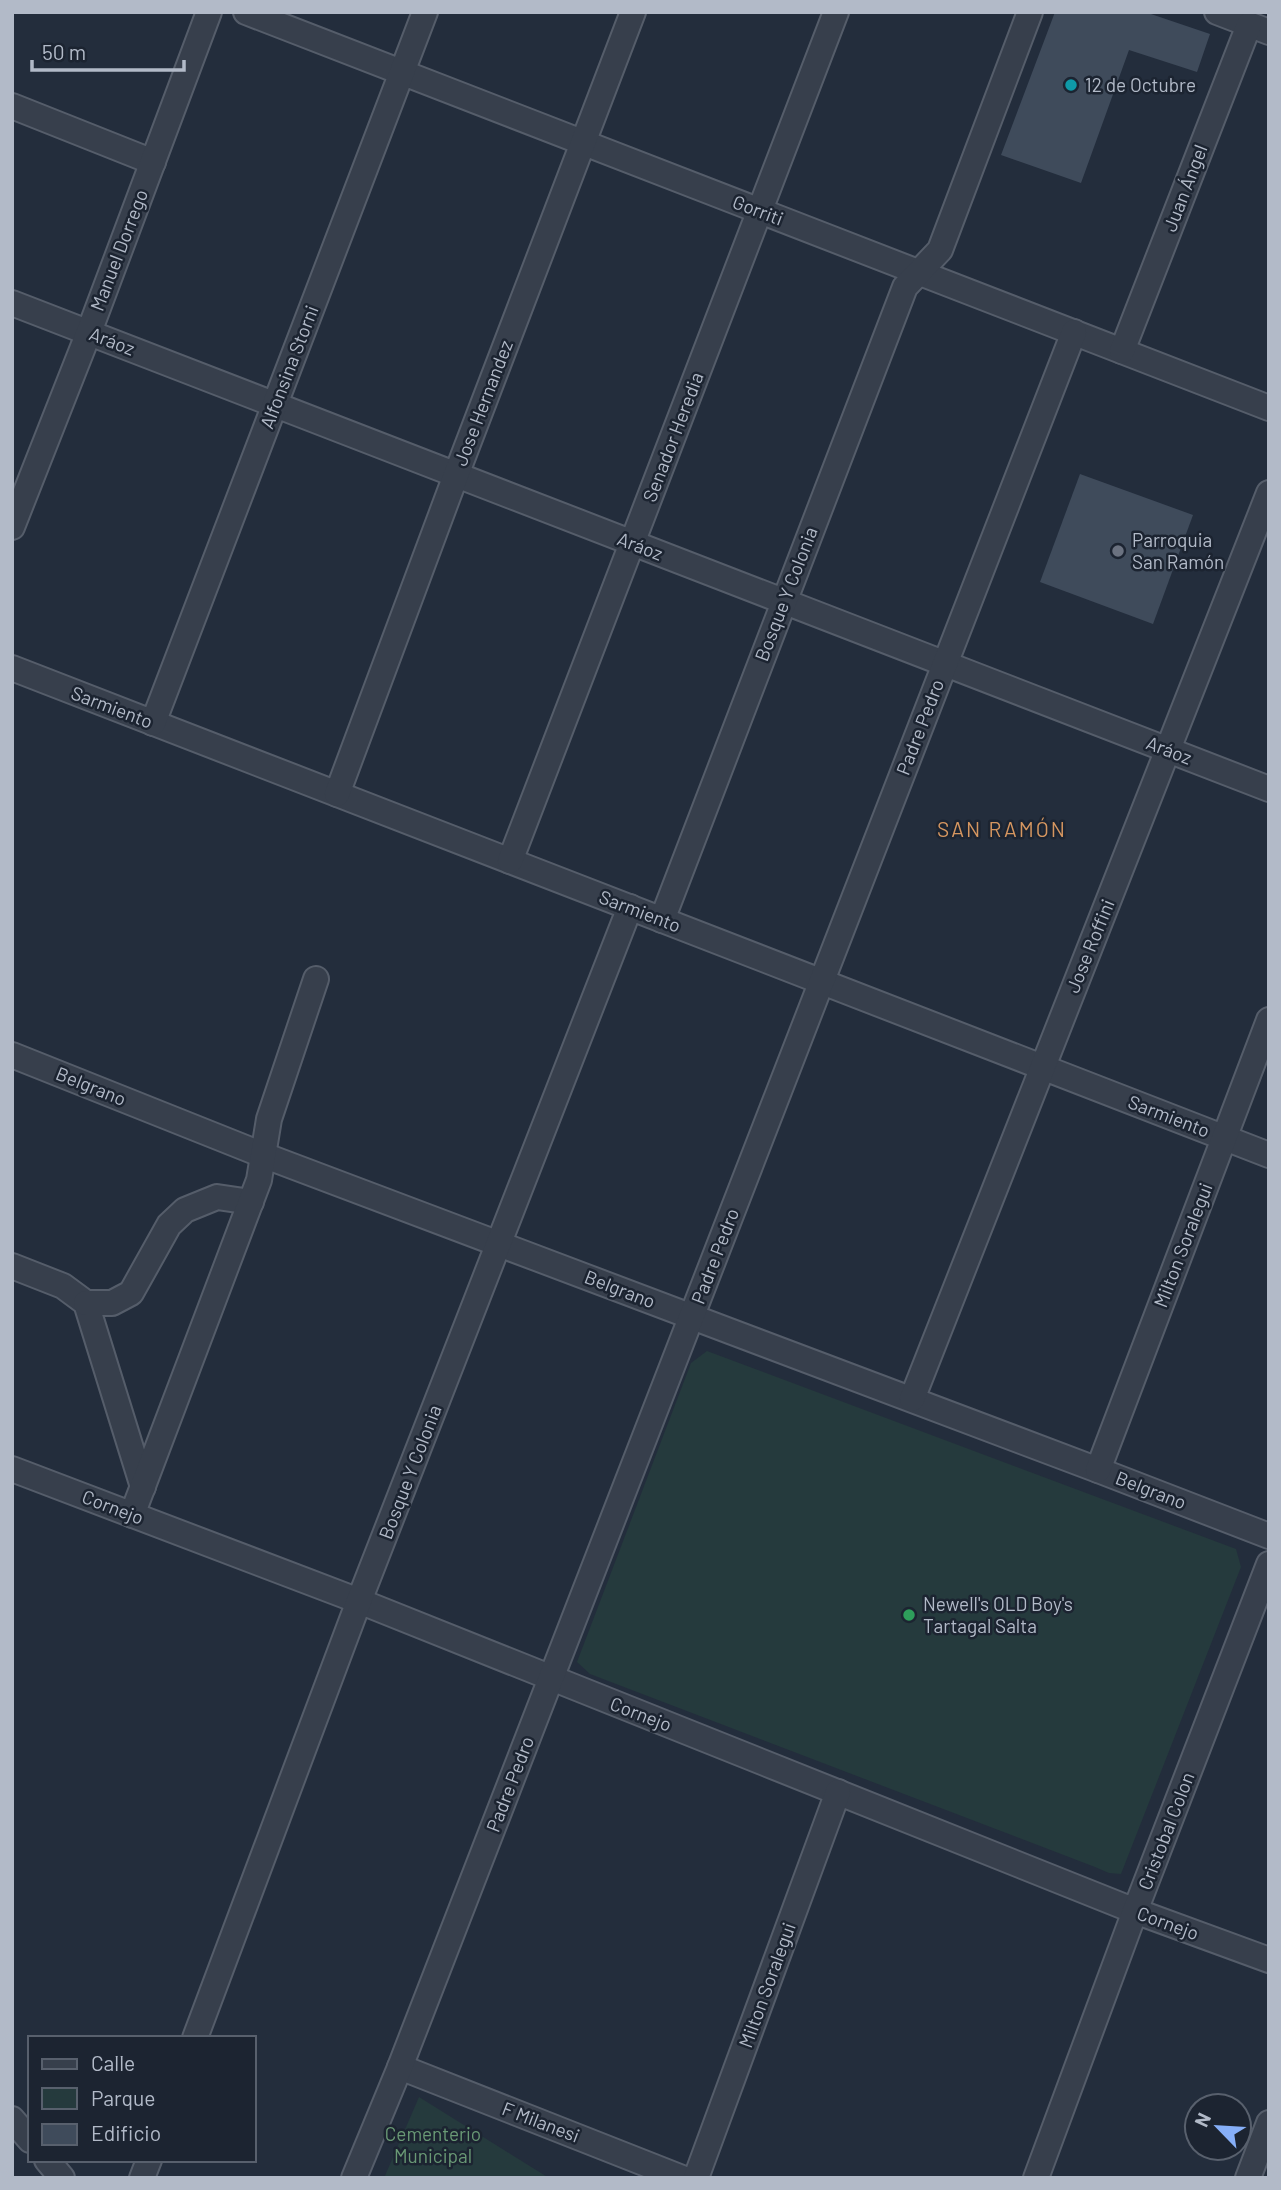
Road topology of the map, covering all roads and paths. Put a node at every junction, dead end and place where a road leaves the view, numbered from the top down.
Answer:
1 (209, 12) edge
2 (246, 12) edge
3 (425, 12) edge
4 (633, 12) edge
5 (836, 12) edge
6 (1030, 12) edge
7 (1217, 12) edge
8 (1259, 29) edge
9 (402, 72) junction
10 (12, 106) edge
11 (583, 143) junction
12 (153, 162) junction
13 (760, 211) junction
14 (918, 272) junction
15 (12, 303) edge
16 (89, 332) junction
17 (1073, 332) junction
18 (1122, 351) junction
19 (275, 405) junction
20 (1269, 408) edge
21 (456, 475) junction
22 (1269, 493) edge
23 (17, 499) edge
24 (12, 527) edge
25 (632, 543) junction
26 (783, 600) junction
27 (946, 663) junction
28 (12, 668) edge
29 (153, 723) junction
30 (1168, 749) junction
31 (1269, 789) edge
32 (337, 794) junction
33 (510, 861) junction
34 (630, 907) junction
35 (662, 920) junction
36 (316, 979) dead end
37 (822, 982) junction
38 (1269, 1020) edge
39 (12, 1055) edge
40 (1042, 1067) junction
41 (1224, 1138) junction
42 (263, 1155) junction
43 (1269, 1155) edge
44 (251, 1202) junction
45 (499, 1243) junction
46 (12, 1266) edge
47 (86, 1303) junction
48 (692, 1316) junction
49 (912, 1399) junction
50 (12, 1469) edge
51 (1098, 1469) junction
52 (143, 1487) junction
53 (132, 1515) junction
54 (1269, 1536) edge
55 (1269, 1564) edge
56 (359, 1601) junction
57 (551, 1679) junction
58 (838, 1792) junction
59 (1135, 1911) junction
60 (1269, 1960) edge
61 (196, 2036) edge
62 (400, 2067) junction
63 (12, 2119) edge
64 (1269, 2123) edge
65 (28, 2138) edge
66 (49, 2162) edge
67 (62, 2178) edge
68 (354, 2178) edge
69 (682, 2178) edge
70 (696, 2178) edge
71 (1036, 2178) edge
72 (1248, 2178) edge

1 - 12 street, Manuel Dorrego
2 - 9 street, Gorriti
3 - 9 street, Alfonsina Storni
4 - 11 street, Jose Hernandez
5 - 13 street, Senador Heredia
6 - 14 street
7 - 8 street
8 - 18 street, Juan Ángel
9 - 11 street, Gorriti
9 - 19 street, Alfonsina Storni
10 - 12 street
11 - 13 street, Gorriti
11 - 21 street, Jose Hernandez
12 - 16 street, Manuel Dorrego
13 - 14 street, Gorriti
13 - 25 street, Senador Heredia
14 - 17 street, Gorriti
14 - 26 street, Bosque Y Colonia
15 - 16 street, Aráoz
16 - 19 street, Aráoz
16 - 23 street, Manuel Dorrego
17 - 18 street, Gorriti
17 - 27 street, Padre Pedro
18 - 20 street, Gorriti
19 - 21 street, Aráoz
19 - 29 street, Alfonsina Storni
21 - 25 street, Aráoz
21 - 32 street, Jose Hernandez
22 - 30 street, Jose Roffini
23 - 24 street, Manuel Dorrego
25 - 26 street, Aráoz
25 - 33 street, Senador Heredia
26 - 27 street, Aráoz
26 - 35 street, Bosque Y Colonia
27 - 30 street, Aráoz
27 - 37 street, Padre Pedro
28 - 29 street, Sarmiento
29 - 32 street, Sarmiento
30 - 31 street, Aráoz
30 - 40 street, Jose Roffini
32 - 33 street, Sarmiento
33 - 34 street, Sarmiento
34 - 35 street, Sarmiento
34 - 45 street, Bosque Y Colonia
35 - 37 street, Sarmiento
36 - 42 street
37 - 40 street, Sarmiento
37 - 48 street, Padre Pedro
38 - 41 street, Milton Soralegui
39 - 42 street, Belgrano
40 - 41 street, Sarmiento
40 - 49 street, Jose Roffini
41 - 43 street, Sarmiento
41 - 51 street, Milton Soralegui
42 - 44 street
42 - 45 street, Belgrano
44 - 47 street
44 - 52 street
45 - 48 street, Belgrano
45 - 56 street, Bosque Y Colonia
46 - 47 street
47 - 52 street
48 - 49 street, Belgrano
48 - 57 street, Padre Pedro
49 - 51 street, Belgrano
50 - 53 street, Cornejo
51 - 54 street, Belgrano
52 - 53 street
53 - 56 street, Cornejo
55 - 59 street, Cristobal Colon
56 - 57 street, Cornejo
56 - 61 street, Bosque Y Colonia
57 - 58 street, Cornejo
57 - 62 street, Padre Pedro
58 - 59 street, Cornejo
58 - 70 street, Milton Soralegui
59 - 60 street, Cornejo
59 - 71 street, Cristobal Colon
62 - 68 street, Padre Pedro
62 - 69 street, F Milanesi
63 - 65 street
64 - 72 street
66 - 67 street

